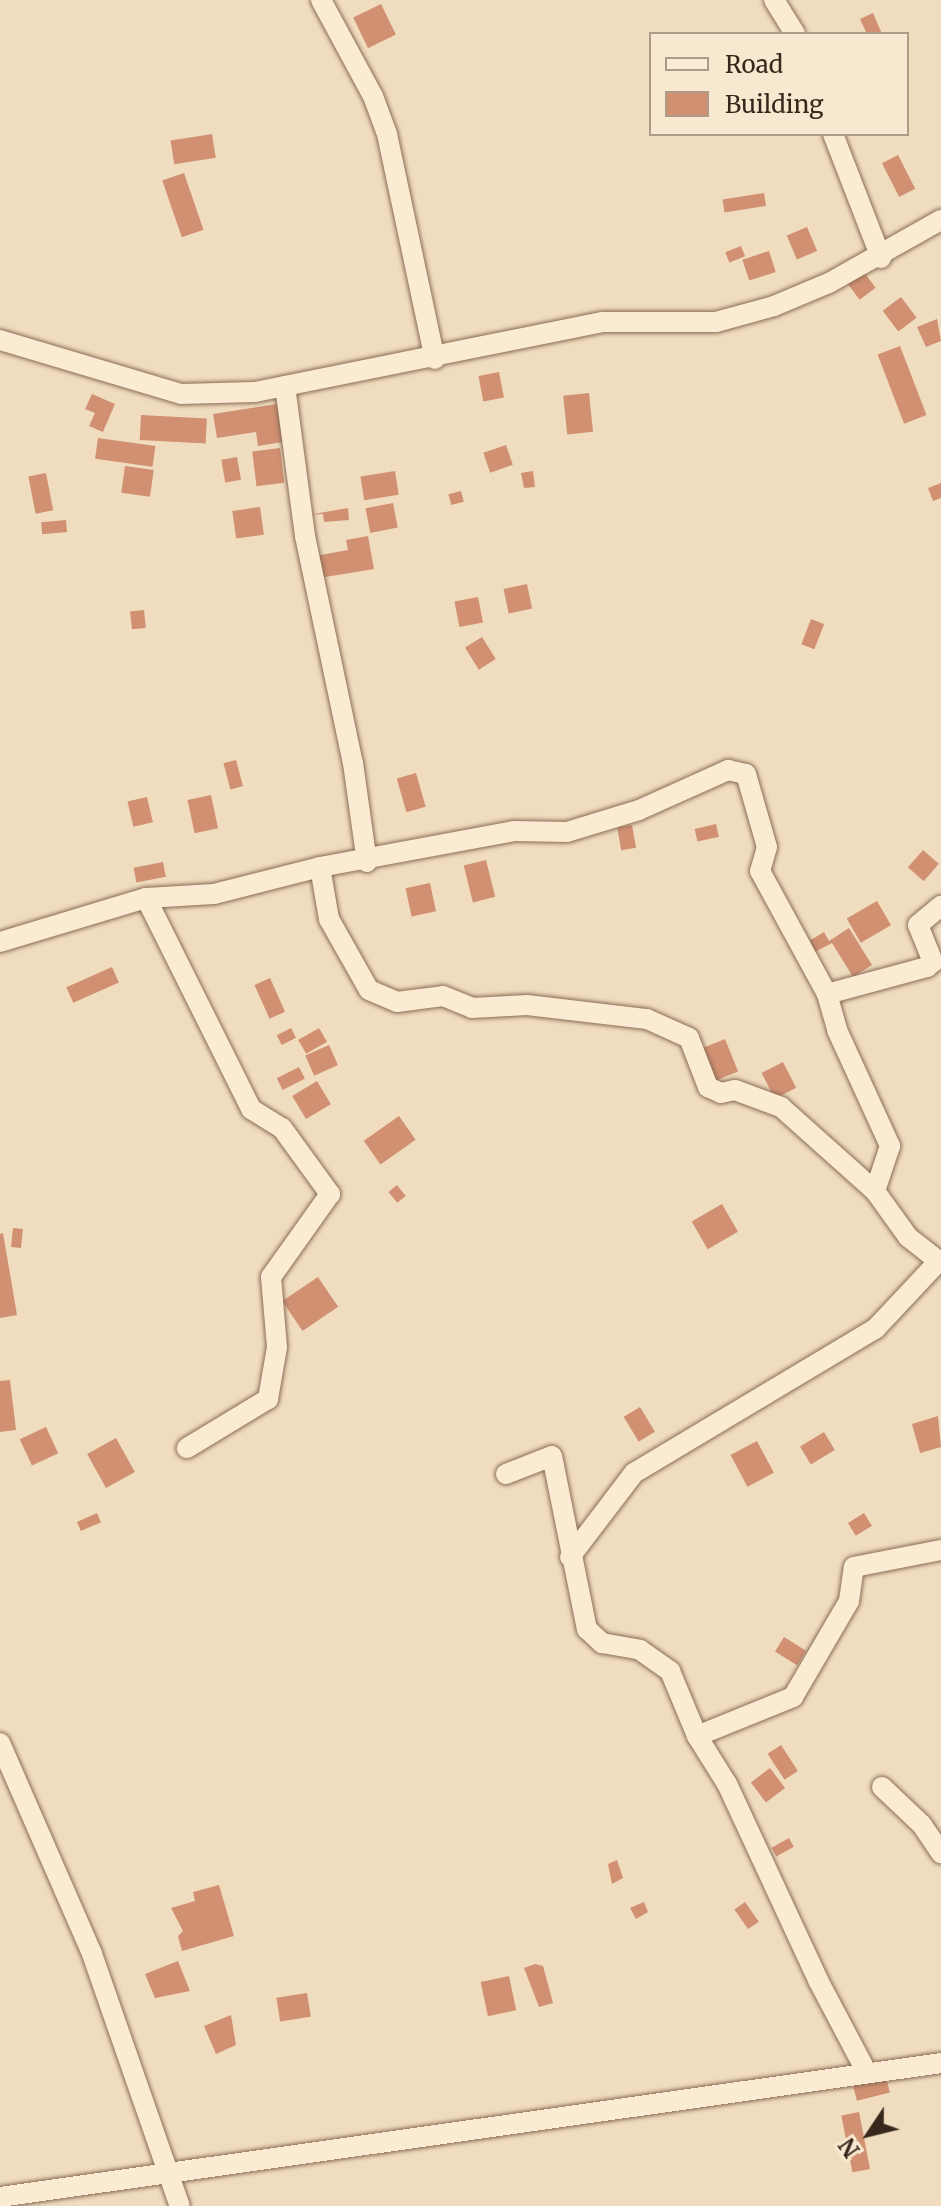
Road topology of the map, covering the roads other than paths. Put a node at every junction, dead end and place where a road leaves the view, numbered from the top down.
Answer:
1 (321, 0) edge
2 (774, 0) edge
3 (794, 32) edge
4 (834, 136) edge
5 (941, 220) edge
6 (881, 258) junction
7 (0, 340) edge
8 (435, 359) junction
9 (285, 386) junction
10 (367, 862) junction
11 (320, 867) junction
12 (146, 898) junction
13 (941, 906) edge
14 (0, 942) edge
15 (827, 994) junction
16 (875, 1191) junction
17 (939, 1263) edge
18 (187, 1448) dead end
19 (506, 1474) dead end
20 (941, 1550) edge
21 (570, 1557) junction
22 (697, 1736) junction
23 (0, 1743) edge
24 (882, 1787) dead end
25 (941, 1853) edge
26 (941, 2063) edge
27 (867, 2073) junction
28 (172, 2173) junction
29 (0, 2197) edge
30 (180, 2206) edge

1 - 8 street
2 - 3 street
4 - 6 street
5 - 6 street
6 - 8 street
7 - 9 street
8 - 9 street
9 - 10 street
10 - 11 street
10 - 15 street
11 - 12 street
11 - 16 street
12 - 14 street
12 - 18 street
13 - 15 street
15 - 16 street
16 - 17 street
17 - 21 street
19 - 21 street
20 - 22 street
21 - 22 street
22 - 27 street
23 - 28 street
24 - 25 street
26 - 27 street
27 - 28 street
28 - 29 street
28 - 30 street

